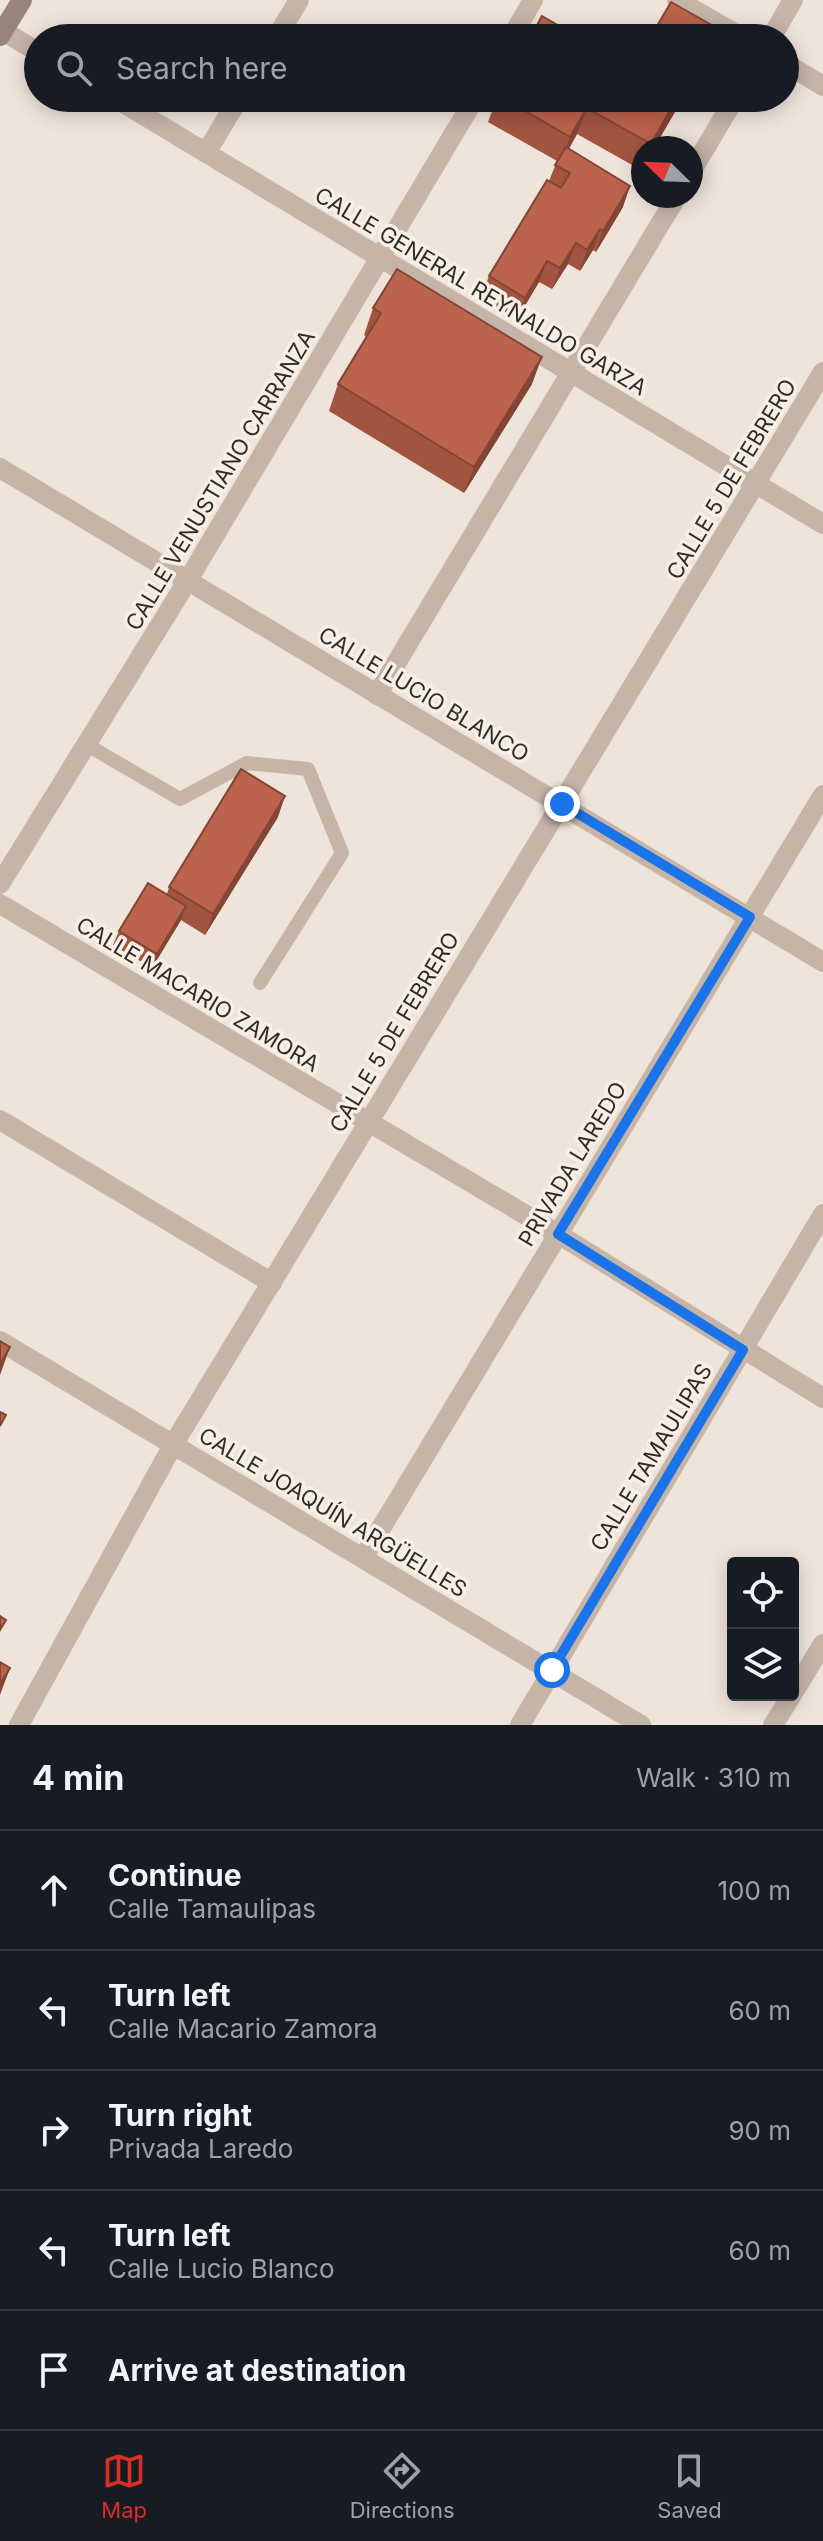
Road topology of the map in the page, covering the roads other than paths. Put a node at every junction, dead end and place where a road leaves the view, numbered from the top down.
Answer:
1 (22, 0) edge
2 (299, 0) edge
3 (533, 0) edge
4 (677, 0) edge
5 (793, 0) edge
6 (284, 24) edge
7 (519, 24) edge
8 (719, 24) edge
9 (779, 24) edge
10 (1, 32) edge
11 (24, 44) edge
12 (799, 71) edge
13 (823, 86) edge
14 (138, 112) edge
15 (231, 112) edge
16 (467, 112) edge
17 (727, 112) edge
18 (703, 152) edge
19 (206, 153) junction
20 (670, 208) edge
21 (381, 259) junction
22 (823, 372) edge
23 (571, 373) junction
24 (0, 468) edge
25 (757, 484) junction
26 (823, 524) edge
27 (188, 580) junction
28 (377, 695) junction
29 (87, 745) junction
30 (823, 795) edge
31 (562, 804) junction
32 (0, 884) edge
33 (0, 904) edge
34 (750, 917) junction
35 (823, 962) edge
36 (260, 983) dead end
37 (0, 1120) edge
38 (366, 1121) junction
39 (823, 1214) edge
40 (558, 1234) junction
41 (272, 1283) junction
42 (0, 1341) edge
43 (743, 1350) junction
44 (823, 1398) edge
45 (173, 1445) junction
46 (363, 1558) junction
47 (823, 1644) edge
48 (552, 1670) junction
49 (799, 1683) edge
50 (788, 1701) edge
51 (19, 1725) edge
52 (520, 1725) edge
53 (641, 1725) edge
54 (773, 1725) edge

1 - 10 street
2 - 6 street
3 - 7 street
4 - 8 street
5 - 9 street
10 - 11 street
12 - 13 street
14 - 19 street, CALLE GENERAL REYNALDO GARZA
15 - 19 street
16 - 21 street, CALLE VENUSTIANO CARRANZA
17 - 18 street
19 - 21 street, CALLE GENERAL REYNALDO GARZA
20 - 23 street
21 - 23 street, CALLE GENERAL REYNALDO GARZA
21 - 27 street, CALLE VENUSTIANO CARRANZA
22 - 25 street, CALLE 5 DE FEBRERO
23 - 25 street, CALLE GENERAL REYNALDO GARZA
23 - 28 street
24 - 27 street, CALLE LUCIO BLANCO
25 - 26 street, CALLE GENERAL REYNALDO GARZA
25 - 31 street, CALLE 5 DE FEBRERO
27 - 28 street, CALLE LUCIO BLANCO
27 - 29 street, CALLE VENUSTIANO CARRANZA
28 - 31 street, CALLE LUCIO BLANCO
29 - 32 street, CALLE VENUSTIANO CARRANZA
29 - 36 lane
30 - 34 street, PRIVADA LAREDO
31 - 34 street, CALLE LUCIO BLANCO
31 - 38 street, CALLE 5 DE FEBRERO
33 - 38 street, CALLE MACARIO ZAMORA
34 - 35 street, CALLE LUCIO BLANCO
34 - 40 street, PRIVADA LAREDO
37 - 41 street
38 - 40 street, CALLE MACARIO ZAMORA
38 - 41 street, CALLE 5 DE FEBRERO
39 - 43 street, CALLE TAMAULIPAS
40 - 43 street, CALLE MACARIO ZAMORA
40 - 46 street, PRIVADA LAREDO
41 - 45 street, CALLE 5 DE FEBRERO
42 - 45 street, CALLE JOAQUÍN ARGÜELLES
43 - 44 street, CALLE MACARIO ZAMORA
43 - 48 street, CALLE TAMAULIPAS
45 - 46 street, CALLE JOAQUÍN ARGÜELLES
45 - 51 street, CALLE 5 DE FEBRERO
46 - 48 street, CALLE JOAQUÍN ARGÜELLES
47 - 49 street
48 - 52 street, CALLE TAMAULIPAS
48 - 53 street, CALLE JOAQUÍN ARGÜELLES
50 - 54 street

